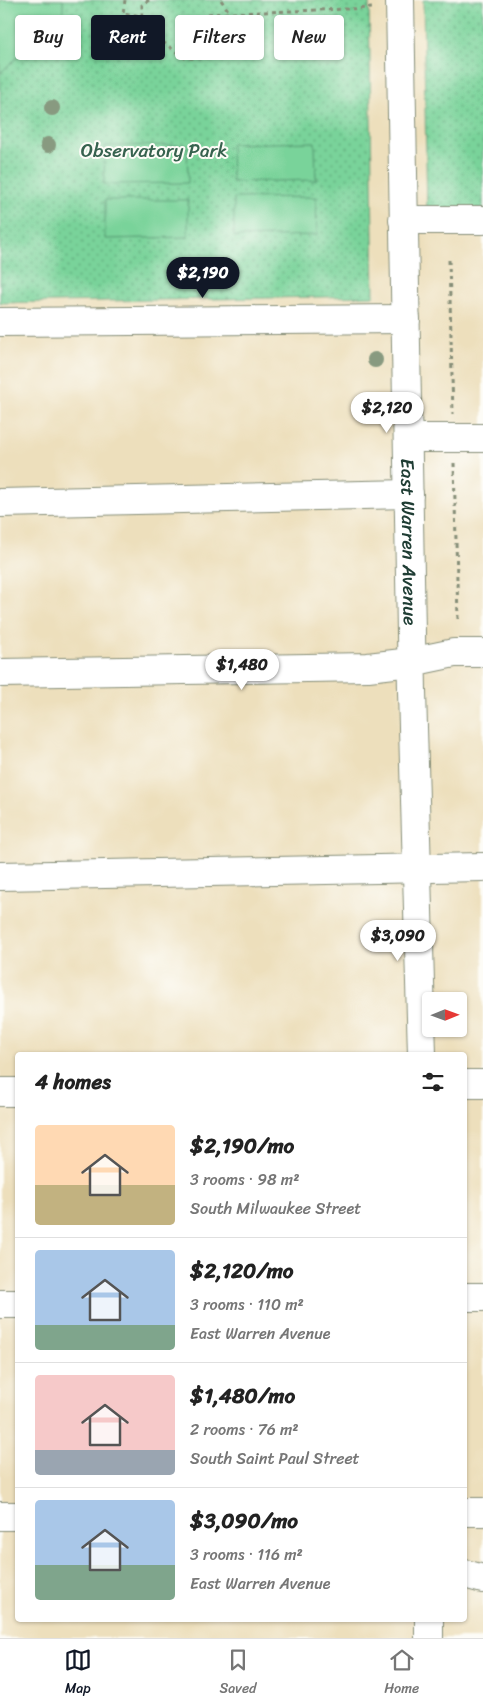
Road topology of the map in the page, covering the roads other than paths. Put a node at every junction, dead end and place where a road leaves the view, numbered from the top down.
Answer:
1 (400, 4) edge
2 (403, 220) junction
3 (483, 220) edge
4 (406, 319) junction
5 (0, 322) edge
6 (408, 438) junction
7 (483, 438) edge
8 (409, 494) junction
9 (0, 503) edge
10 (483, 653) edge
11 (412, 662) junction
12 (0, 673) edge
13 (483, 866) edge
14 (417, 867) junction
15 (0, 876) edge
16 (422, 1052) edge
17 (467, 1084) edge
18 (483, 1084) edge
19 (0, 1092) edge
20 (15, 1092) edge
21 (467, 1297) edge
22 (483, 1297) edge
23 (0, 1304) edge
24 (15, 1304) edge
25 (467, 1512) edge
26 (483, 1512) edge
27 (0, 1516) edge
28 (15, 1516) edge
29 (467, 1575) edge
30 (483, 1579) edge
31 (429, 1622) edge
32 (429, 1638) edge

1 - 2 street, East Warren Avenue
2 - 3 street
2 - 4 street, East Warren Avenue
4 - 5 street
4 - 6 street, East Warren Avenue
6 - 7 street
6 - 8 street, East Warren Avenue
8 - 9 street
8 - 11 street, East Warren Avenue
10 - 11 street
11 - 12 street
11 - 14 street, East Warren Avenue
13 - 14 street
14 - 15 street
14 - 16 street, East Warren Avenue
17 - 18 street
19 - 20 street
21 - 22 street
23 - 24 street
25 - 26 street
27 - 28 street
29 - 30 street
31 - 32 street

